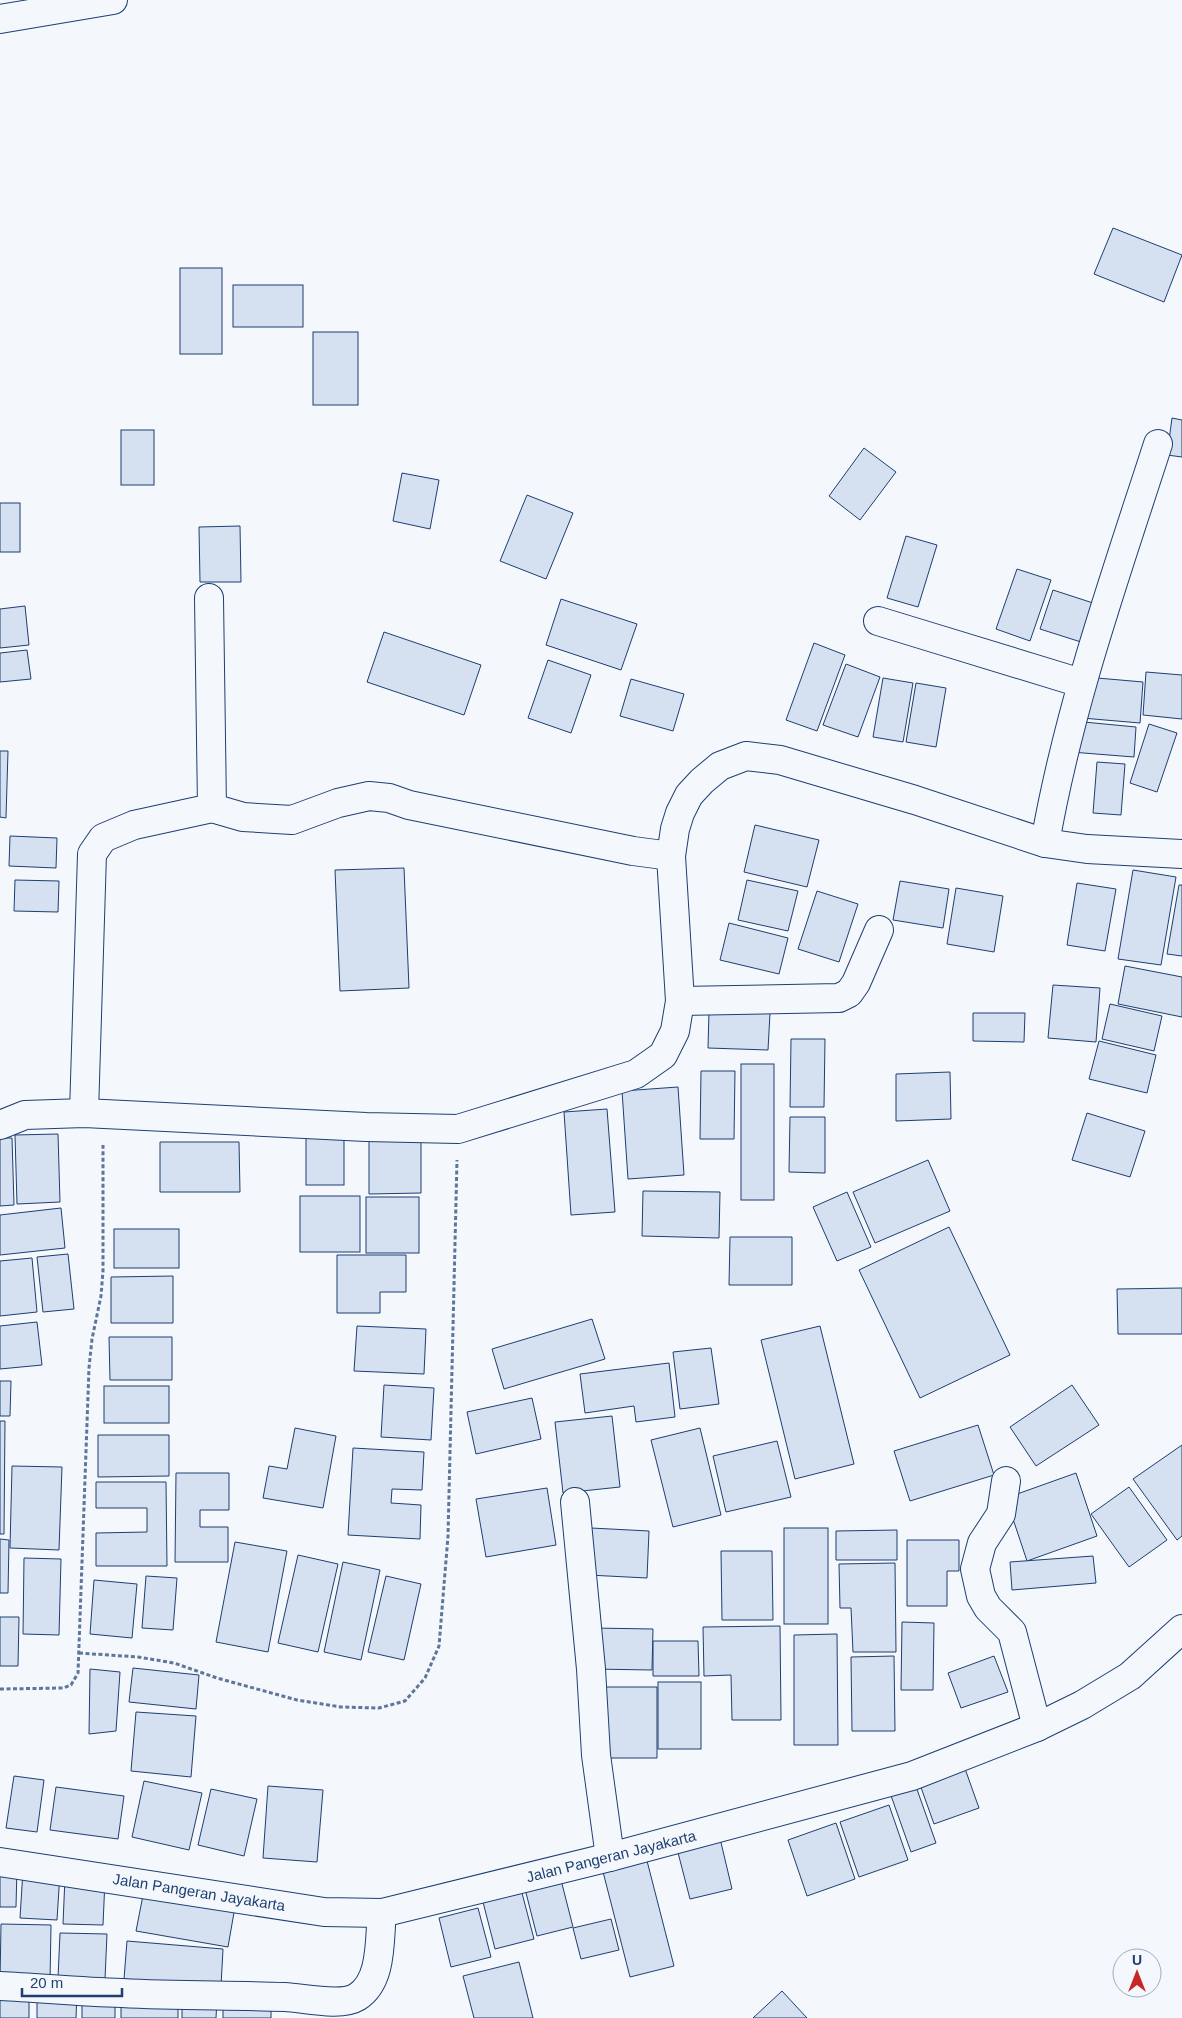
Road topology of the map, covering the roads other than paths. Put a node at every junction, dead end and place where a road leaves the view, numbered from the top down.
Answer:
1 (113, 0) edge
2 (0, 19) edge
3 (1158, 444) dead end
4 (210, 598) dead end
5 (878, 621) dead end
6 (1081, 683) junction
7 (212, 808) junction
8 (1045, 843) junction
9 (1182, 854) edge
10 (671, 856) junction
11 (879, 930) dead end
12 (680, 1001) junction
13 (94, 1113) junction
14 (0, 1125) edge
15 (1006, 1481) dead end
16 (575, 1502) dead end
17 (1182, 1629) edge
18 (1037, 1727) junction
19 (610, 1858) junction
20 (0, 1862) edge
21 (382, 1913) junction
22 (0, 1986) edge

1 - 2 street
3 - 6 street
4 - 7 street
5 - 6 street
6 - 8 street
7 - 10 street
7 - 13 street
8 - 9 street
8 - 10 street
10 - 12 street
11 - 12 street
12 - 13 street
13 - 14 street
15 - 18 street
16 - 19 street
17 - 18 street, Jalan Pangeran Jayakarta
18 - 19 street, Jalan Pangeran Jayakarta
19 - 21 street, Jalan Pangeran Jayakarta
20 - 21 street, Jalan Pangeran Jayakarta
21 - 22 street

